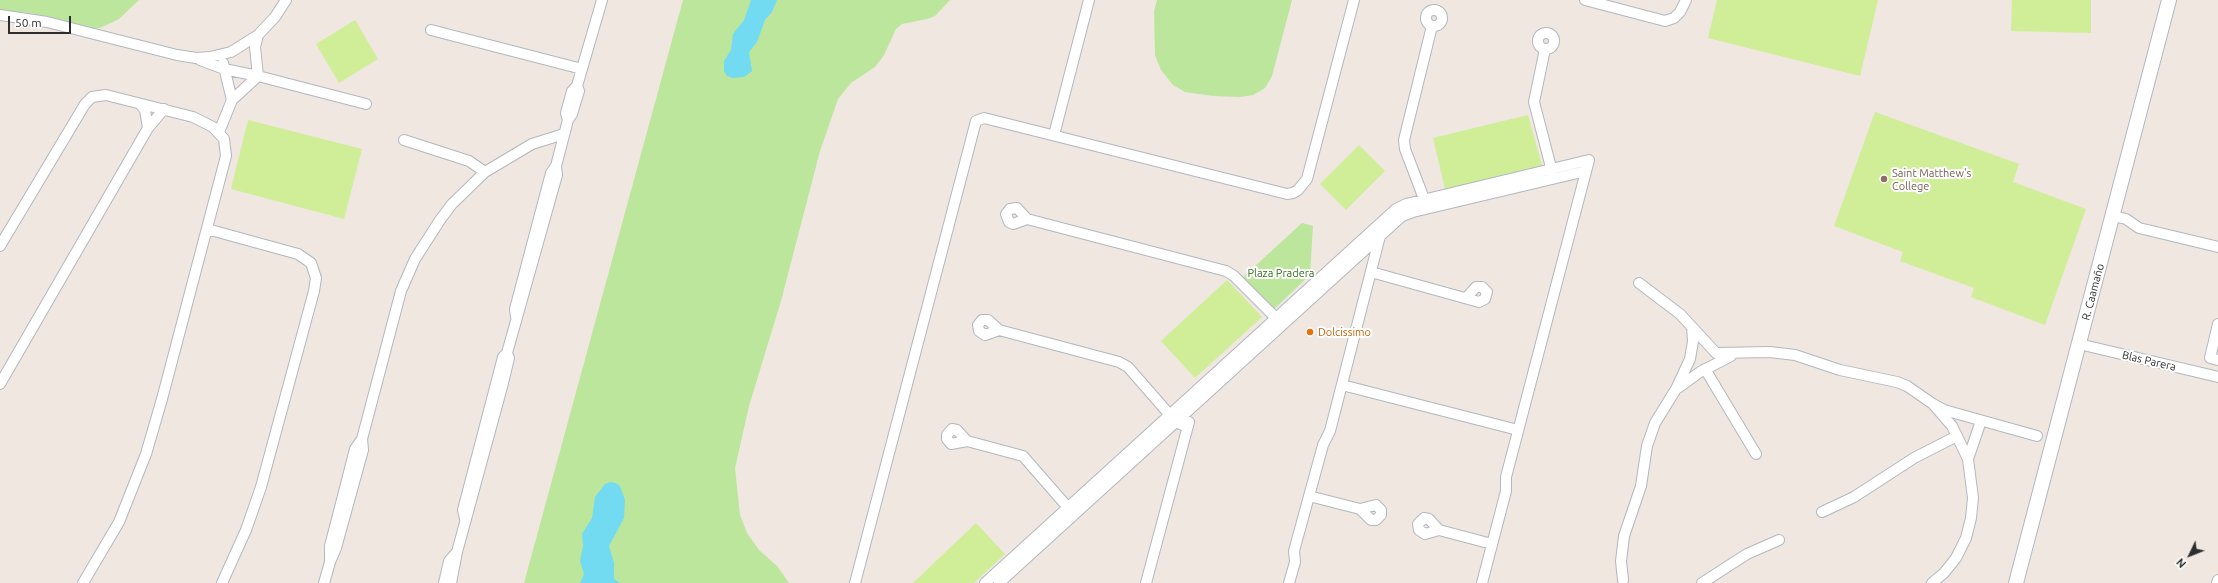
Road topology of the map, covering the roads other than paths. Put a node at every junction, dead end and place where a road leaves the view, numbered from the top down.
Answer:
1 (286, 0) edge
2 (596, 0) edge
3 (602, 0) edge
4 (1089, 0) edge
5 (1354, 0) edge
6 (1586, 0) edge
7 (1686, 0) edge
8 (2170, 0) edge
9 (0, 15) edge
10 (1432, 26) dead end
11 (431, 30) dead end
12 (258, 35) junction
13 (1545, 49) dead end
14 (586, 53) junction
15 (221, 55) junction
16 (196, 58) junction
17 (224, 69) junction
18 (582, 69) junction
19 (258, 76) junction
20 (232, 100) junction
21 (140, 104) junction
22 (366, 104) dead end
23 (164, 109) junction
24 (148, 128) junction
25 (219, 132) junction
26 (564, 134) junction
27 (1054, 135) junction
28 (404, 140) dead end
29 (1586, 171) junction
30 (485, 172) junction
31 (1553, 174) junction
32 (1426, 204) junction
33 (2113, 216) junction
34 (1027, 219) dead end
35 (1384, 220) junction
36 (207, 229) junction
37 (1380, 236) junction
38 (0, 246) edge
39 (2218, 247) edge
40 (1360, 248) junction
41 (1374, 258) junction
42 (1371, 272) junction
43 (1640, 283) dead end
44 (1466, 298) dead end
45 (1279, 321) junction
46 (2218, 324) edge
47 (1692, 327) junction
48 (999, 330) dead end
49 (2079, 344) junction
50 (1707, 350) junction
51 (1739, 354) junction
52 (1690, 359) junction
53 (2218, 360) edge
54 (1705, 369) junction
55 (2218, 377) edge
56 (0, 384) edge
57 (1342, 385) junction
58 (1197, 390) junction
59 (1676, 390) junction
60 (1933, 404) junction
61 (1193, 406) junction
62 (1963, 416) junction
63 (1173, 419) junction
64 (1981, 421) junction
65 (1187, 427) junction
66 (1518, 430) junction
67 (1957, 435) junction
68 (2037, 436) dead end
69 (967, 440) dead end
70 (1974, 440) junction
71 (1756, 454) dead end
72 (1968, 459) junction
73 (1312, 497) junction
74 (1360, 509) dead end
75 (1071, 511) junction
76 (1822, 512) dead end
77 (1439, 530) dead end
78 (1779, 540) dead end
79 (1489, 543) junction
80 (457, 552) junction
81 (1944, 573) junction
82 (2218, 580) edge
83 (1623, 582) edge
84 (83, 583) edge
85 (222, 583) edge
86 (324, 583) edge
87 (444, 583) edge
88 (451, 583) edge
89 (855, 583) edge
90 (985, 583) edge
91 (999, 583) edge
92 (1146, 583) edge
93 (1289, 583) edge
94 (1475, 583) edge
95 (1482, 583) edge
96 (1702, 583) edge
97 (1932, 583) edge
98 (1940, 583) edge
99 (2016, 583) edge
100 (2217, 583) edge

1 - 12 street
2 - 14 street
3 - 14 street
4 - 27 street
5 - 27 street
6 - 7 street
8 - 33 street, R. Caamaño
9 - 16 street
10 - 32 street
11 - 18 street
12 - 15 street
12 - 19 street
13 - 31 street
14 - 18 street
15 - 16 street
15 - 17 street
16 - 17 street
17 - 19 street
17 - 20 street
18 - 26 street
19 - 20 street
19 - 22 street
20 - 25 street
21 - 23 street
21 - 24 street
21 - 38 street
23 - 24 street
23 - 25 street
24 - 56 street
25 - 36 street
26 - 30 street
26 - 80 street
27 - 89 street
28 - 30 street
29 - 31 street
29 - 31 street
29 - 66 street
30 - 86 street
31 - 32 street
32 - 35 street
32 - 37 street
33 - 39 street
33 - 49 street, R. Caamaño
34 - 45 street
35 - 37 street
35 - 40 street
36 - 84 street
36 - 85 street
37 - 40 street
37 - 41 street
40 - 41 street
40 - 45 street
41 - 42 street
42 - 44 street
42 - 57 street
43 - 47 street
45 - 58 street
45 - 61 street
46 - 53 street
47 - 50 street
47 - 52 street
48 - 63 street
49 - 55 street, Blas Parera
49 - 99 street, R. Caamaño
50 - 51 street
50 - 52 street
50 - 54 street
51 - 54 street
51 - 60 street
52 - 54 street
52 - 59 street
54 - 59 street
54 - 71 street
57 - 66 street
57 - 73 street
58 - 61 street
58 - 63 street
59 - 83 street
60 - 62 street
60 - 67 street
61 - 63 street
61 - 65 street
62 - 64 street
62 - 67 street
63 - 65 street
63 - 75 street
64 - 68 street
64 - 70 street
65 - 92 street
66 - 79 street
67 - 70 street
67 - 72 street
67 - 76 street
69 - 75 street
70 - 72 street
72 - 81 street
73 - 74 street
73 - 93 street
75 - 90 street
75 - 91 street
77 - 79 street
78 - 96 street
79 - 94 street
79 - 95 street
80 - 87 street
80 - 88 street
81 - 97 street
81 - 98 street
82 - 100 street

